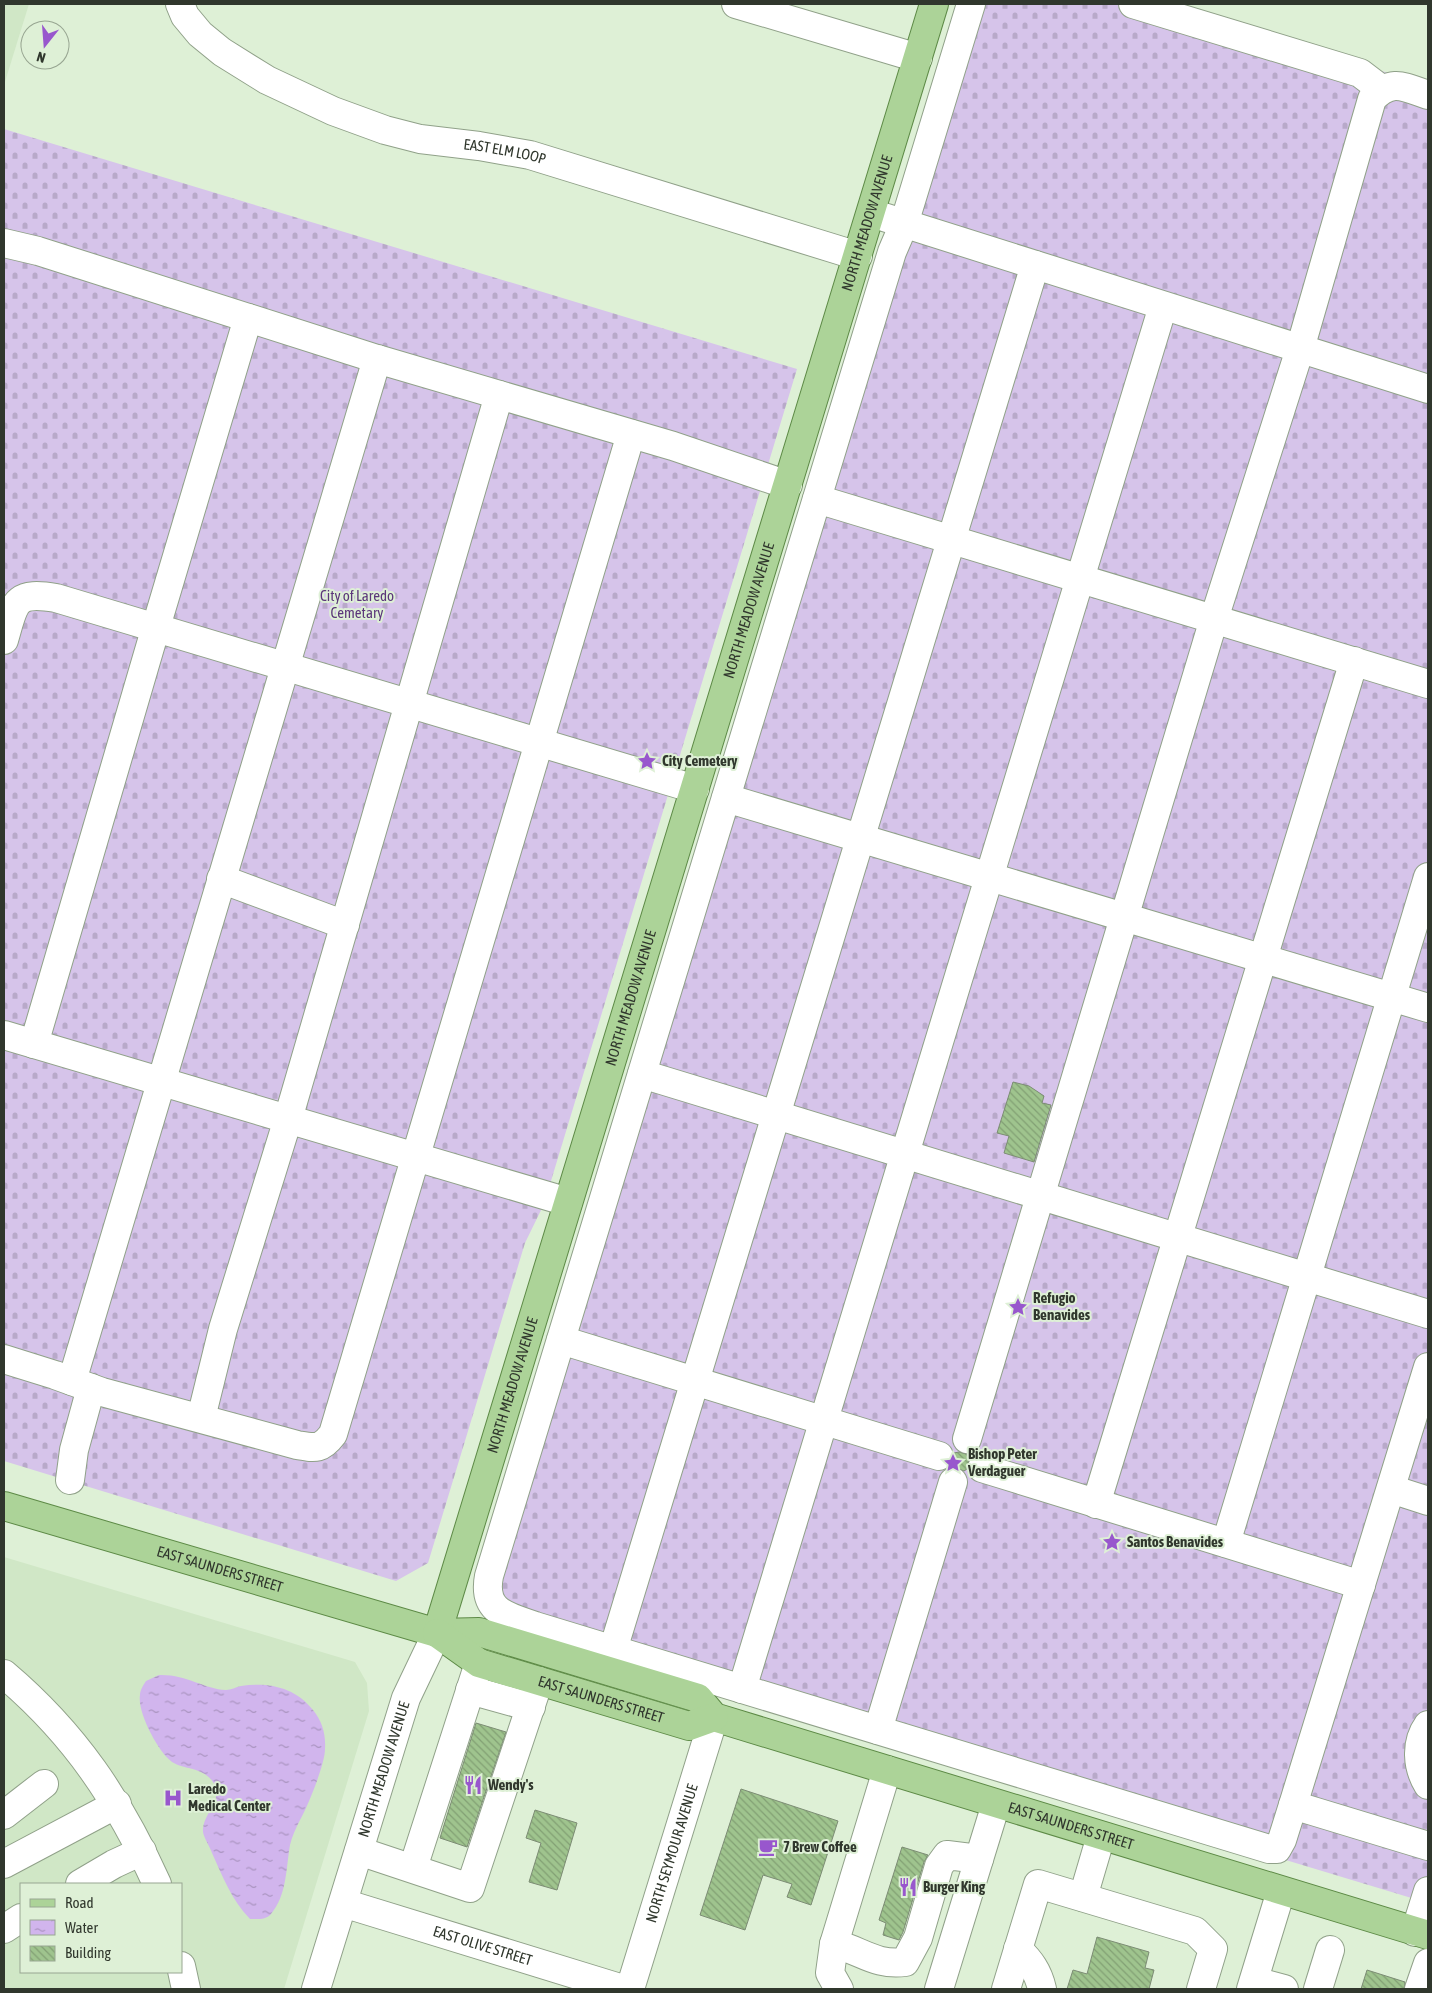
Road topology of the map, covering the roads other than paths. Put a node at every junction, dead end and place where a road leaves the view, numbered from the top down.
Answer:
1 (180, 4) edge
2 (736, 4) edge
3 (934, 4) edge
4 (971, 4) edge
5 (1133, 4) edge
6 (918, 58) junction
7 (1381, 90) junction
8 (1428, 95) edge
9 (871, 213) junction
10 (904, 224) junction
11 (4, 244) edge
12 (858, 256) junction
13 (1035, 265) junction
14 (1163, 306) junction
15 (248, 318) junction
16 (1300, 349) junction
17 (377, 359) junction
18 (1428, 389) edge
19 (499, 395) junction
20 (631, 434) junction
21 (788, 485) junction
22 (817, 499) junction
23 (951, 540) junction
24 (1080, 579) junction
25 (1214, 619) junction
26 (157, 627) junction
27 (4, 640) edge
28 (1354, 661) junction
29 (286, 665) junction
30 (1428, 684) edge
31 (410, 703) junction
32 (539, 742) junction
33 (695, 789) junction
34 (726, 798) junction
35 (860, 838) junction
36 (989, 876) junction
37 (1428, 877) edge
38 (221, 880) junction
39 (1125, 917) junction
40 (345, 925) junction
41 (1263, 959) junction
42 (1392, 997) junction
43 (1428, 1008) edge
44 (4, 1035) edge
45 (34, 1044) junction
46 (642, 1074) junction
47 (160, 1082) junction
48 (776, 1115) junction
49 (288, 1119) junction
50 (905, 1154) junction
51 (416, 1157) junction
52 (1040, 1195) junction
53 (568, 1202) junction
54 (1178, 1237) junction
55 (1307, 1277) junction
56 (1428, 1314) edge
57 (561, 1340) junction
58 (4, 1359) edge
59 (1428, 1367) edge
60 (695, 1381) junction
61 (81, 1384) junction
62 (201, 1418) junction
63 (824, 1421) junction
64 (967, 1439) junction
65 (939, 1456) junction
66 (982, 1468) junction
67 (70, 1480) dead end
68 (953, 1482) junction
69 (1391, 1489) junction
70 (1428, 1501) edge
71 (1096, 1504) junction
72 (4, 1506) edge
73 (1226, 1544) junction
74 (1361, 1585) junction
75 (437, 1633) junction
76 (613, 1650) junction
77 (479, 1663) junction
78 (4, 1674) edge
79 (539, 1681) junction
80 (742, 1689) junction
81 (470, 1690) junction
82 (531, 1707) junction
83 (714, 1717) junction
84 (1428, 1725) edge
85 (878, 1730) junction
86 (887, 1770) junction
87 (44, 1784) dead end
88 (1428, 1785) edge
89 (117, 1804) junction
90 (996, 1804) junction
91 (1294, 1805) junction
92 (4, 1815) edge
93 (1101, 1836) junction
94 (1428, 1846) edge
95 (142, 1851) junction
96 (359, 1851) junction
97 (979, 1859) junction
98 (4, 1864) edge
99 (413, 1868) junction
100 (82, 1883) edge
101 (157, 1883) edge
102 (1281, 1891) junction
103 (1428, 1891) edge
104 (1083, 1897) junction
105 (343, 1903) junction
106 (20, 1919) edge
107 (4, 1929) edge
108 (1422, 1934) edge
109 (842, 1946) junction
110 (1018, 1949) junction
111 (1330, 1950) dead end
112 (182, 1971) edge
113 (1252, 1985) edge
114 (1208, 1988) edge
115 (186, 1989) edge
116 (316, 1989) edge
117 (623, 1989) edge
118 (630, 1989) edge
119 (839, 1989) edge
120 (940, 1989) edge
121 (1006, 1989) edge
122 (1042, 1989) edge
123 (1284, 1989) edge
124 (1318, 1989) edge

1 - 12 street, EAST ELM LOOP
2 - 6 street
3 - 6 main road, NORTH MEADOW AVENUE
4 - 10 street
5 - 7 street
6 - 9 main road, NORTH MEADOW AVENUE
7 - 8 street
7 - 16 street
9 - 10 street
9 - 12 main road, NORTH MEADOW AVENUE
10 - 13 street
10 - 22 street
11 - 15 street
12 - 21 main road, NORTH MEADOW AVENUE
13 - 14 street
13 - 23 street
14 - 16 street
14 - 24 street
15 - 17 street
15 - 26 street
16 - 18 street
16 - 25 street
17 - 19 street
17 - 29 street
19 - 20 street
19 - 31 street
20 - 21 street
20 - 32 street
21 - 33 main road, NORTH MEADOW AVENUE
22 - 23 street
22 - 34 street
23 - 24 street
23 - 35 street
24 - 25 street
24 - 36 street
25 - 28 street
25 - 39 street
26 - 27 street
26 - 29 street
26 - 45 street
28 - 30 street
28 - 41 street
29 - 31 street
29 - 38 street
31 - 32 street
31 - 40 street
32 - 33 street
32 - 51 street
33 - 53 main road, NORTH MEADOW AVENUE
34 - 35 street
34 - 46 street
35 - 36 street
35 - 48 street
36 - 39 street
36 - 50 street
37 - 42 street
38 - 40 street
38 - 47 street
39 - 41 street
39 - 52 street
40 - 49 street
41 - 42 street
41 - 54 street
42 - 43 street
42 - 55 street
44 - 45 street
45 - 47 street
46 - 48 street
46 - 57 street
47 - 49 street
47 - 61 street
48 - 50 street
48 - 60 street
49 - 51 street
49 - 62 street
50 - 52 street
50 - 63 street
51 - 53 street
51 - 62 street
52 - 54 street
52 - 64 street
53 - 75 main road, NORTH MEADOW AVENUE
54 - 55 street
54 - 71 street
55 - 56 street
55 - 73 street
57 - 60 street
57 - 76 street
58 - 61 street
59 - 69 street
60 - 63 street
60 - 76 street
61 - 62 street
61 - 67 street
63 - 65 street
63 - 80 street
64 - 65 street
64 - 66 street
65 - 68 street
66 - 68 street
66 - 71 street
68 - 85 street
69 - 70 street
69 - 74 street
71 - 73 street
72 - 75 main road, EAST SAUNDERS STREET
73 - 74 street
74 - 91 street
75 - 77 main road, EAST SAUNDERS STREET
75 - 83 main road, EAST SAUNDERS STREET
75 - 96 street, NORTH MEADOW AVENUE
76 - 80 street
77 - 79 main road, EAST SAUNDERS STREET
77 - 81 street
78 - 89 street
79 - 82 street
79 - 83 main road, EAST SAUNDERS STREET
80 - 85 street
81 - 82 street
81 - 99 street
82 - 99 street
83 - 86 main road, EAST SAUNDERS STREET
83 - 118 street, NORTH SEYMOUR AVENUE
84 - 88 street
85 - 91 street
86 - 90 main road, EAST SAUNDERS STREET
86 - 109 street
87 - 92 street
89 - 95 street
89 - 98 street
90 - 93 main road, EAST SAUNDERS STREET
90 - 97 street
91 - 94 street
93 - 102 main road, EAST SAUNDERS STREET
93 - 104 street
95 - 100 street
95 - 101 street
96 - 99 street
96 - 105 street, NORTH MEADOW AVENUE
97 - 109 street
97 - 120 street
102 - 108 main road, EAST SAUNDERS STREET
102 - 113 street
103 - 108 street
104 - 110 street
104 - 114 street
105 - 116 street, NORTH MEADOW AVENUE
105 - 117 street, EAST OLIVE STREET
106 - 107 street
109 - 119 street
110 - 121 street
110 - 122 street
111 - 124 street
112 - 115 street
113 - 123 street

